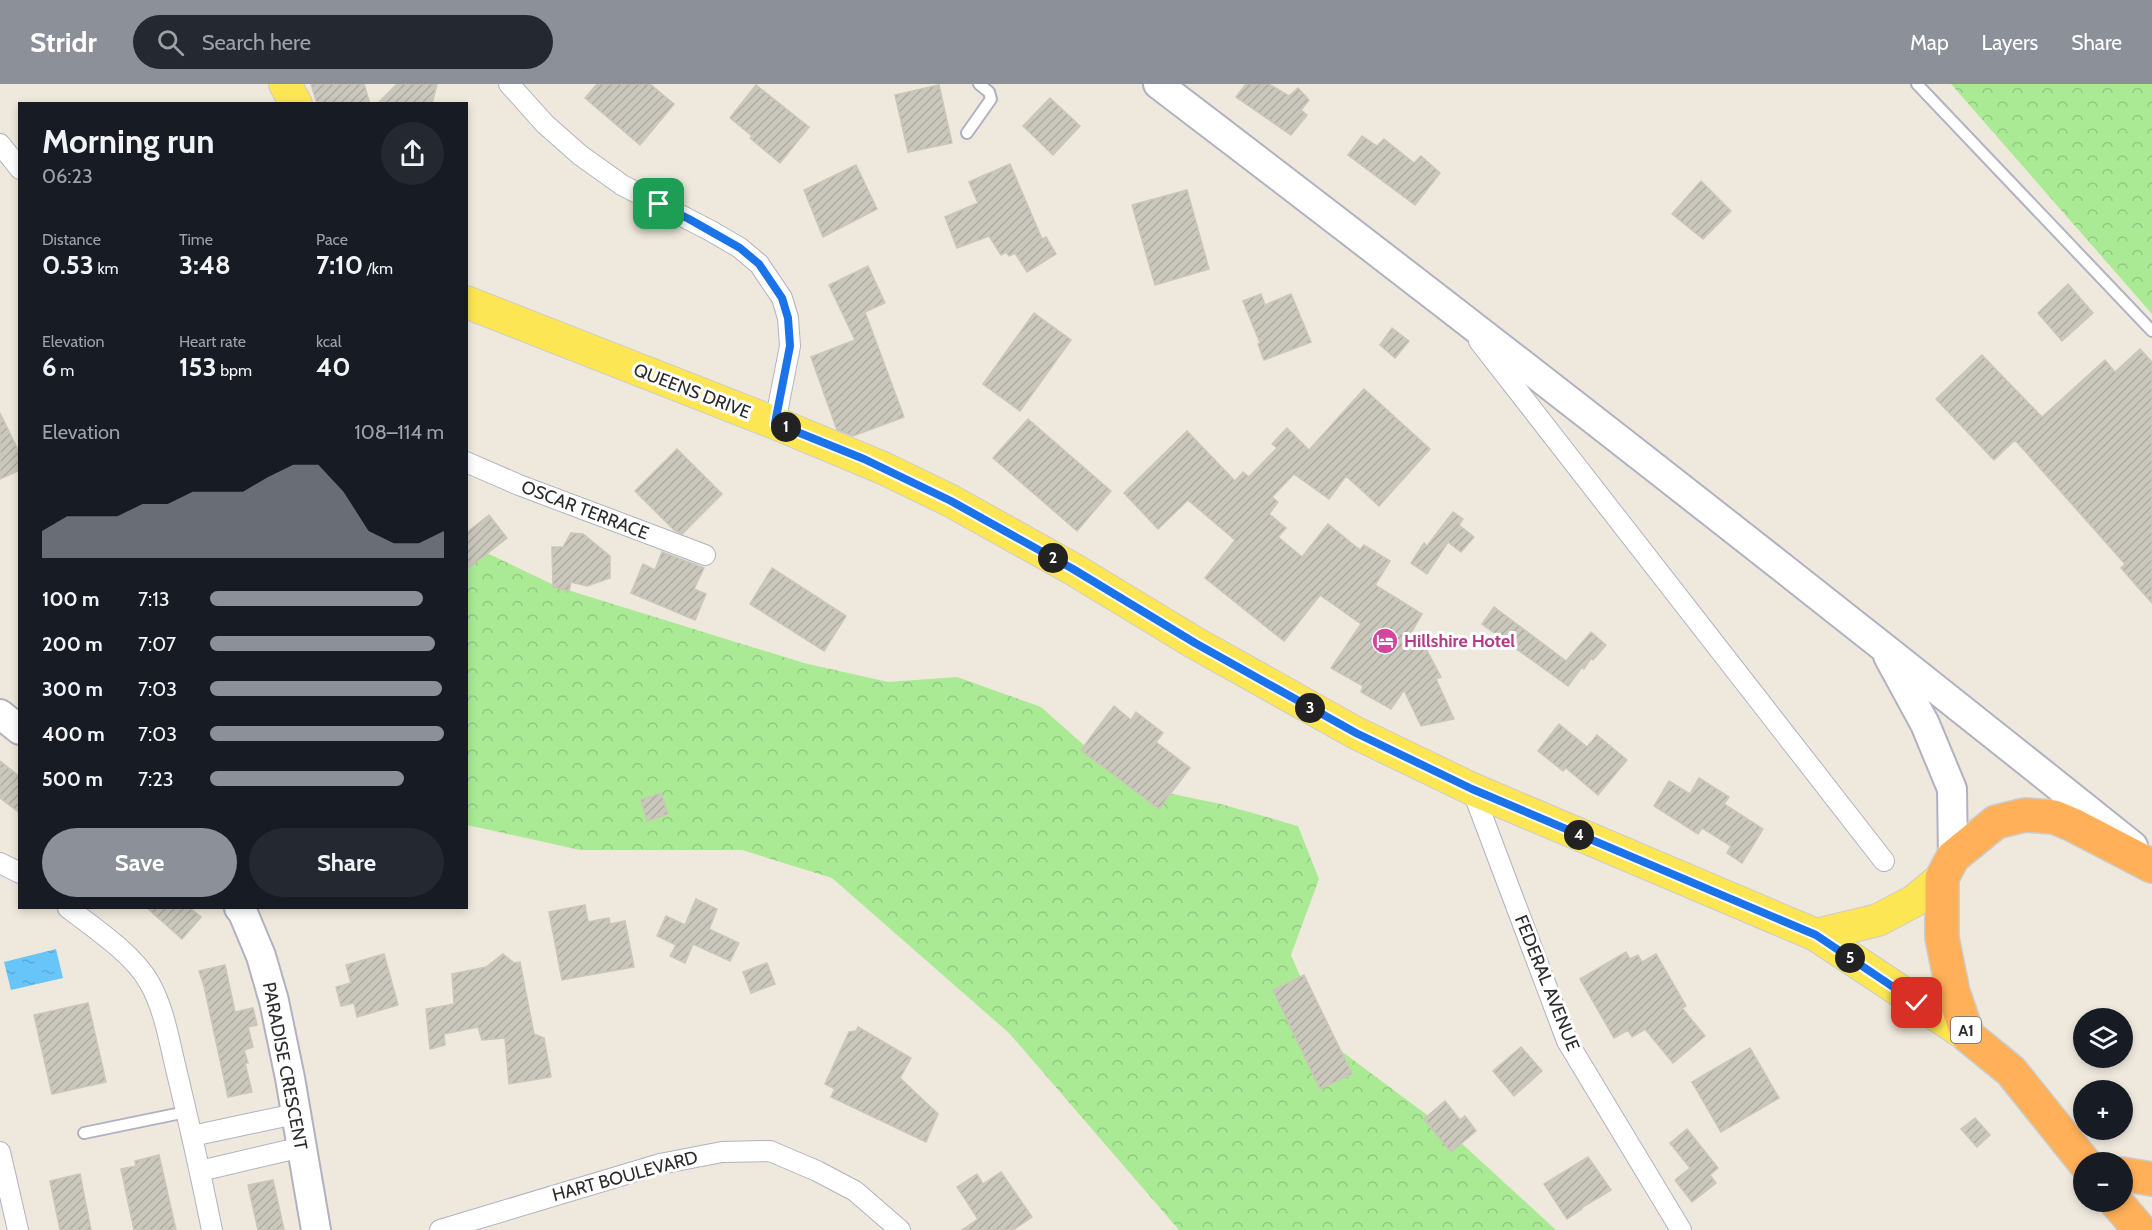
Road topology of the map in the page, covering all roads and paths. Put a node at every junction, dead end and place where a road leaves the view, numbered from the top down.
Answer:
1 (285, 84) edge
2 (510, 84) edge
3 (979, 84) edge
4 (1158, 84) edge
5 (1917, 84) edge
6 (295, 102) edge
7 (967, 133) dead end
8 (0, 144) edge
9 (18, 166) edge
10 (468, 303) edge
11 (1459, 315) junction
12 (2152, 331) edge
13 (775, 423) junction
14 (468, 463) edge
15 (705, 555) dead end
16 (1881, 644) junction
17 (0, 714) edge
18 (18, 728) edge
19 (1472, 789) junction
20 (1884, 861) dead end
21 (2152, 861) edge
22 (2152, 866) edge
23 (1947, 867) junction
24 (69, 909) edge
25 (240, 909) edge
26 (1816, 935) junction
27 (1968, 1036) junction
28 (186, 1112) junction
29 (295, 1114) junction
30 (84, 1133) dead end
31 (192, 1136) junction
32 (302, 1147) junction
33 (0, 1152) edge
34 (2077, 1152) edge
35 (200, 1171) junction
36 (2133, 1176) edge
37 (2152, 1179) edge
38 (2125, 1212) edge
39 (18, 1230) edge
40 (212, 1230) edge
41 (316, 1230) edge
42 (440, 1230) edge
43 (900, 1230) edge
44 (1681, 1230) edge
45 (2140, 1230) edge

1 - 6 main road
2 - 13 street
3 - 7 lane
4 - 11 main road
5 - 12 lane
8 - 9 street
10 - 13 main road, QUEENS DRIVE / A1
11 - 16 main road
11 - 20 street
13 - 19 main road, QUEENS DRIVE / A1
14 - 15 street, OSCAR TERRACE
16 - 21 main road
16 - 23 main road
17 - 18 main road
19 - 26 main road, QUEENS DRIVE / A1
19 - 44 street, FEDERAL AVENUE
22 - 23 highway
23 - 26 main road
23 - 27 highway, A1
24 - 28 street
25 - 29 main road, PARADISE CRESCENT
26 - 27 main road, QUEENS DRIVE / A1
27 - 34 highway, A1
28 - 30 lane
28 - 31 street
29 - 31 street
29 - 32 main road, PARADISE CRESCENT
31 - 35 street
32 - 35 street
32 - 41 main road, PARADISE CRESCENT
33 - 39 street
35 - 40 street
36 - 37 highway
38 - 45 highway
42 - 43 street, HART BOULEVARD

